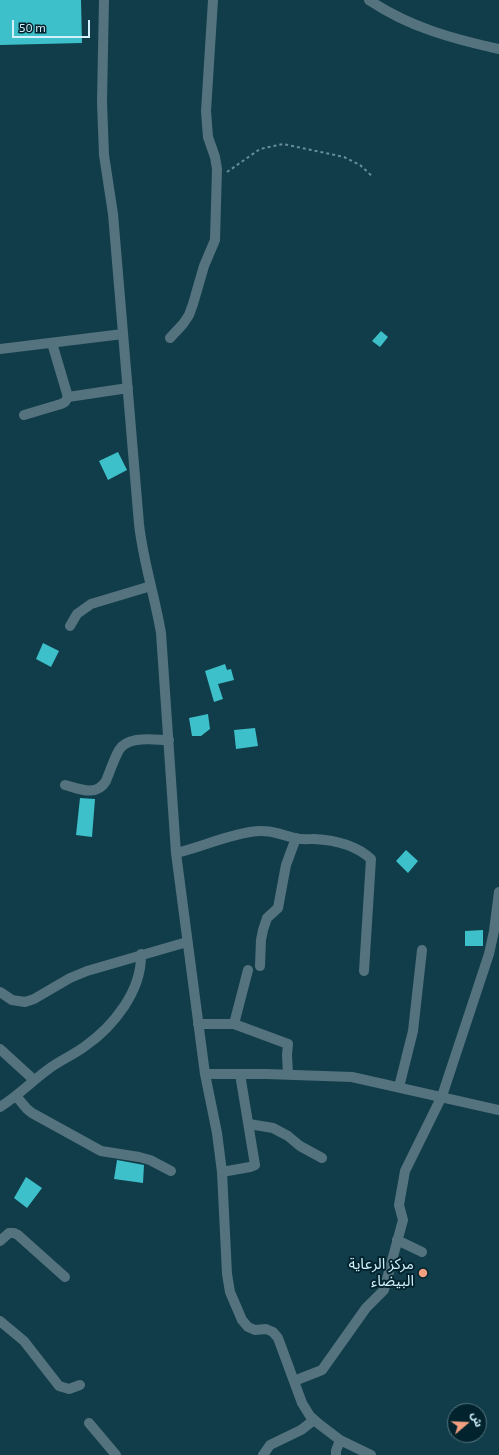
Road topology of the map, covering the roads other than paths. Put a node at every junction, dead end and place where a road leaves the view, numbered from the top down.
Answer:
1 (104, 0) edge
2 (213, 0) edge
3 (369, 0) edge
4 (499, 50) edge
5 (123, 334) junction
6 (170, 338) dead end
7 (52, 343) junction
8 (0, 349) edge
9 (128, 388) junction
10 (68, 397) junction
11 (24, 415) dead end
12 (151, 586) junction
13 (70, 626) dead end
14 (169, 740) junction
15 (65, 785) dead end
16 (296, 838) junction
17 (176, 853) junction
18 (499, 892) edge
19 (496, 932) edge
20 (187, 942) junction
21 (422, 950) dead end
22 (141, 954) junction
23 (260, 966) dead end
24 (248, 970) dead end
25 (364, 971) dead end
26 (0, 992) edge
27 (198, 1024) junction
28 (234, 1024) junction
29 (0, 1048) edge
30 (205, 1074) junction
31 (240, 1074) junction
32 (288, 1074) junction
33 (34, 1080) junction
34 (399, 1087) junction
35 (16, 1096) junction
36 (442, 1096) junction
37 (0, 1107) edge
38 (499, 1110) edge
39 (249, 1124) junction
40 (322, 1158) dead end
41 (171, 1171) dead end
42 (222, 1172) junction
43 (0, 1240) edge
44 (397, 1240) junction
45 (422, 1252) dead end
46 (65, 1277) dead end
47 (0, 1321) edge
48 (294, 1382) junction
49 (80, 1385) dead end
50 (314, 1420) junction
51 (89, 1423) dead end
52 (340, 1440) junction
53 (116, 1455) edge
54 (263, 1455) edge
55 (336, 1455) edge
56 (371, 1455) edge

1 - 5 street
2 - 6 street
3 - 4 street
5 - 7 street
5 - 9 street
7 - 8 street
7 - 10 street
9 - 10 street
9 - 12 street
10 - 11 street
12 - 13 street
12 - 14 street
14 - 15 street
14 - 17 street
16 - 17 street
16 - 23 street
16 - 25 street
17 - 20 street
18 - 19 street
19 - 36 street
20 - 22 street
20 - 27 street
21 - 34 street
22 - 26 street
22 - 33 street
24 - 28 street
27 - 28 street
27 - 30 street
28 - 32 street
29 - 33 street
30 - 31 street
30 - 42 street
31 - 32 street
31 - 39 street
32 - 34 street
33 - 35 street
34 - 36 street
35 - 37 street
35 - 41 street
36 - 38 street
36 - 44 street
39 - 40 street
39 - 42 street
42 - 48 street
43 - 46 street
44 - 45 street
44 - 48 street
47 - 49 street
48 - 50 street
50 - 52 street
50 - 54 street
51 - 53 street
52 - 55 street
52 - 56 street

